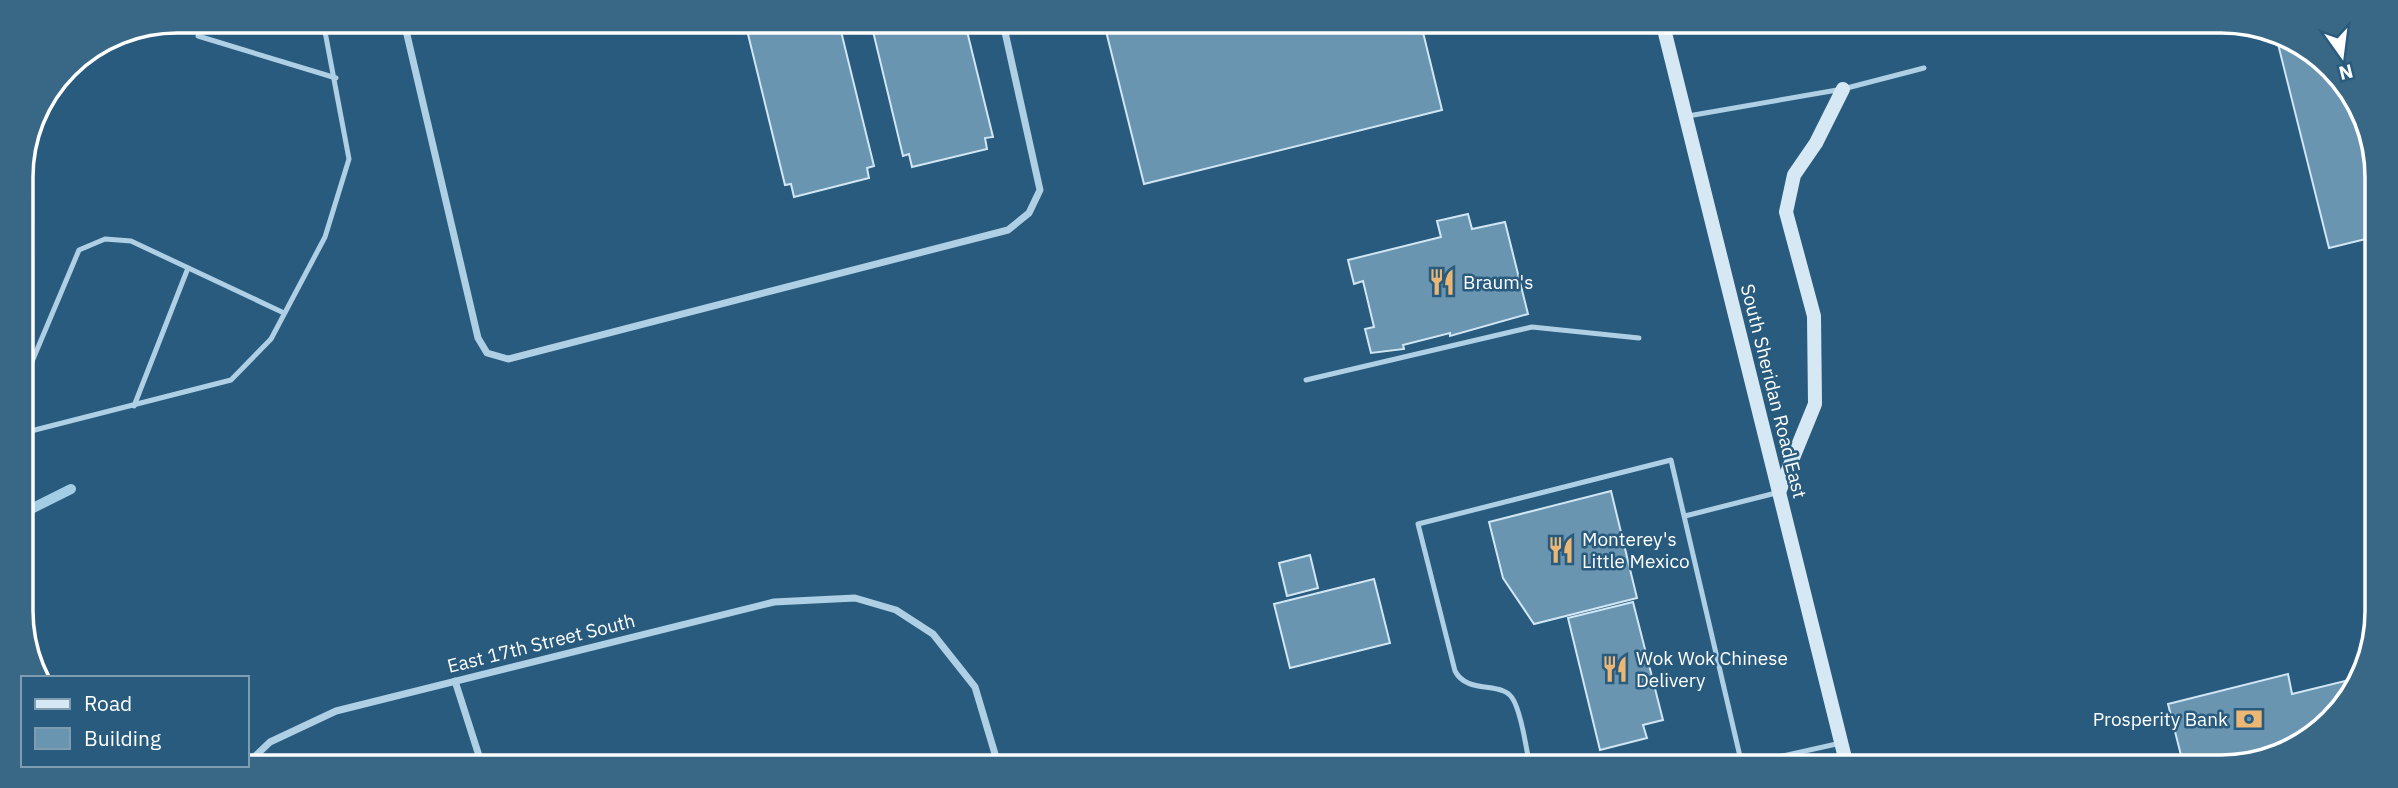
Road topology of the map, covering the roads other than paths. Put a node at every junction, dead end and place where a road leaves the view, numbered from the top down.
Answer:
1 (1665, 33) edge
2 (326, 34) edge
3 (407, 34) edge
4 (1005, 34) edge
5 (198, 36) dead end
6 (1924, 68) dead end
7 (336, 78) junction
8 (1843, 89) junction
9 (1686, 116) junction
10 (188, 268) junction
11 (284, 313) junction
12 (1639, 338) dead end
13 (34, 358) edge
14 (1306, 380) dead end
15 (134, 406) junction
16 (33, 430) edge
17 (1779, 492) junction
18 (1685, 516) junction
19 (455, 681) junction
20 (1842, 743) junction
21 (1527, 754) edge
22 (1740, 754) edge
23 (1791, 754) edge
24 (1844, 754) edge
25 (257, 755) edge
26 (479, 755) edge
27 (995, 755) edge

1 - 9 main road, South Sheridan Road East
2 - 7 lane
3 - 4 street
5 - 7 lane
6 - 8 lane
7 - 11 lane
8 - 9 lane
8 - 17 main road
9 - 17 main road, South Sheridan Road East
10 - 11 lane
10 - 13 lane
10 - 15 lane
11 - 15 lane
12 - 14 lane
15 - 16 lane
17 - 18 lane
17 - 20 main road, South Sheridan Road East
18 - 21 lane
18 - 22 lane
19 - 25 street, East 17th Street South
19 - 26 street
19 - 27 street, East 17th Street South
20 - 23 lane
20 - 24 main road, South Sheridan Road East

